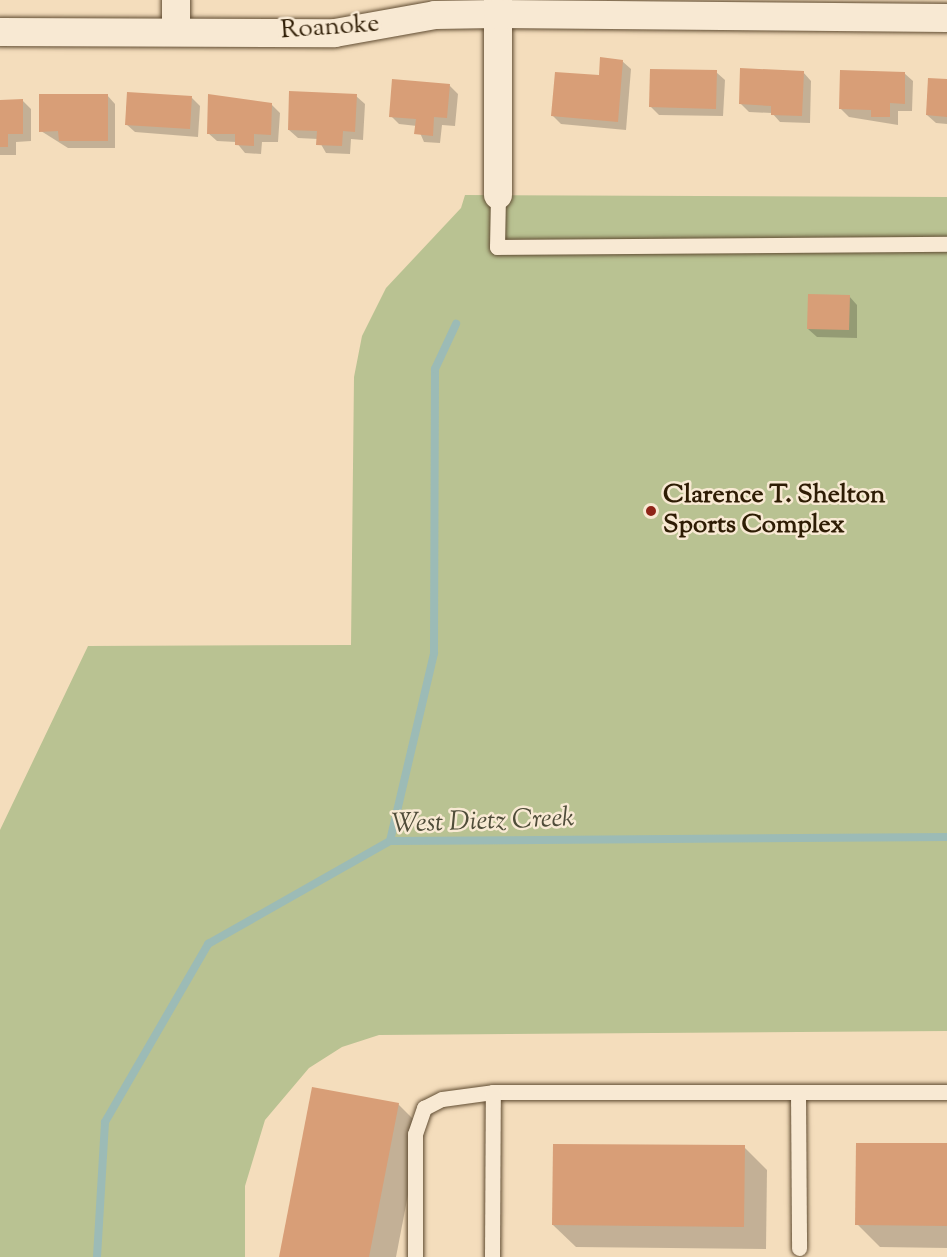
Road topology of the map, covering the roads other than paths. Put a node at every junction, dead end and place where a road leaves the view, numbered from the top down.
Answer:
1 (176, 0) edge
2 (498, 7) edge
3 (812, 7) edge
4 (947, 18) edge
5 (0, 32) edge
6 (176, 32) junction
7 (498, 195) joint
8 (947, 244) edge
9 (493, 1092) junction
10 (798, 1092) junction
11 (947, 1092) edge
12 (799, 1248) dead end
13 (415, 1257) edge
14 (492, 1257) edge

1 - 6 street
2 - 3 street, Roanoke
2 - 6 street, Roanoke
2 - 7 street
3 - 4 street, Roanoke
5 - 6 street, Roanoke
7 - 8 lane
9 - 10 lane
9 - 13 lane
9 - 14 lane
10 - 11 lane
10 - 12 lane

